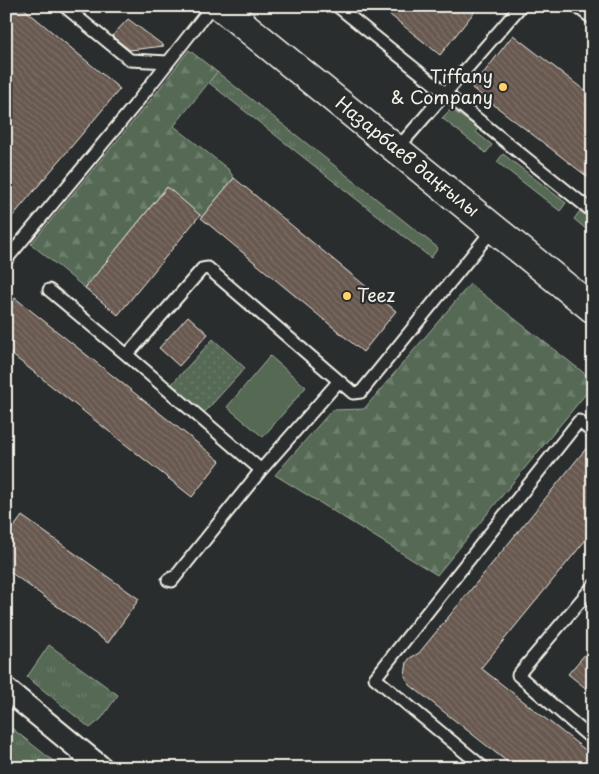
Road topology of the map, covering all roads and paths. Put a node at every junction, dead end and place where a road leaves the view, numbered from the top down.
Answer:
1 (64, 6) edge
2 (212, 6) edge
3 (220, 6) edge
4 (337, 6) edge
5 (521, 6) edge
6 (576, 6) edge
7 (593, 19) edge
8 (168, 62) junction
9 (444, 94) junction
10 (397, 149) junction
11 (593, 212) edge
12 (494, 228) junction
13 (6, 260) edge
14 (49, 290) dead end
15 (593, 309) edge
16 (127, 355) junction
17 (339, 381) junction
18 (593, 433) edge
19 (262, 470) junction
20 (171, 578) dead end
21 (593, 586) edge
22 (6, 689) edge
23 (593, 740) edge
24 (102, 768) edge
25 (484, 768) edge

1 - 8 lane
2 - 8 lane
3 - 10 main road, Назарбаев даңғылы
4 - 9 lane
5 - 9 lane
6 - 7 lane
8 - 13 lane
9 - 10 lane
9 - 11 lane
10 - 12 main road, Назарбаев даңғылы
12 - 15 main road, Назарбаев даңғылы
12 - 17 lane
14 - 16 lane
16 - 17 lane
16 - 19 lane
17 - 19 lane
18 - 25 lane
19 - 20 lane
21 - 23 lane
22 - 24 street

